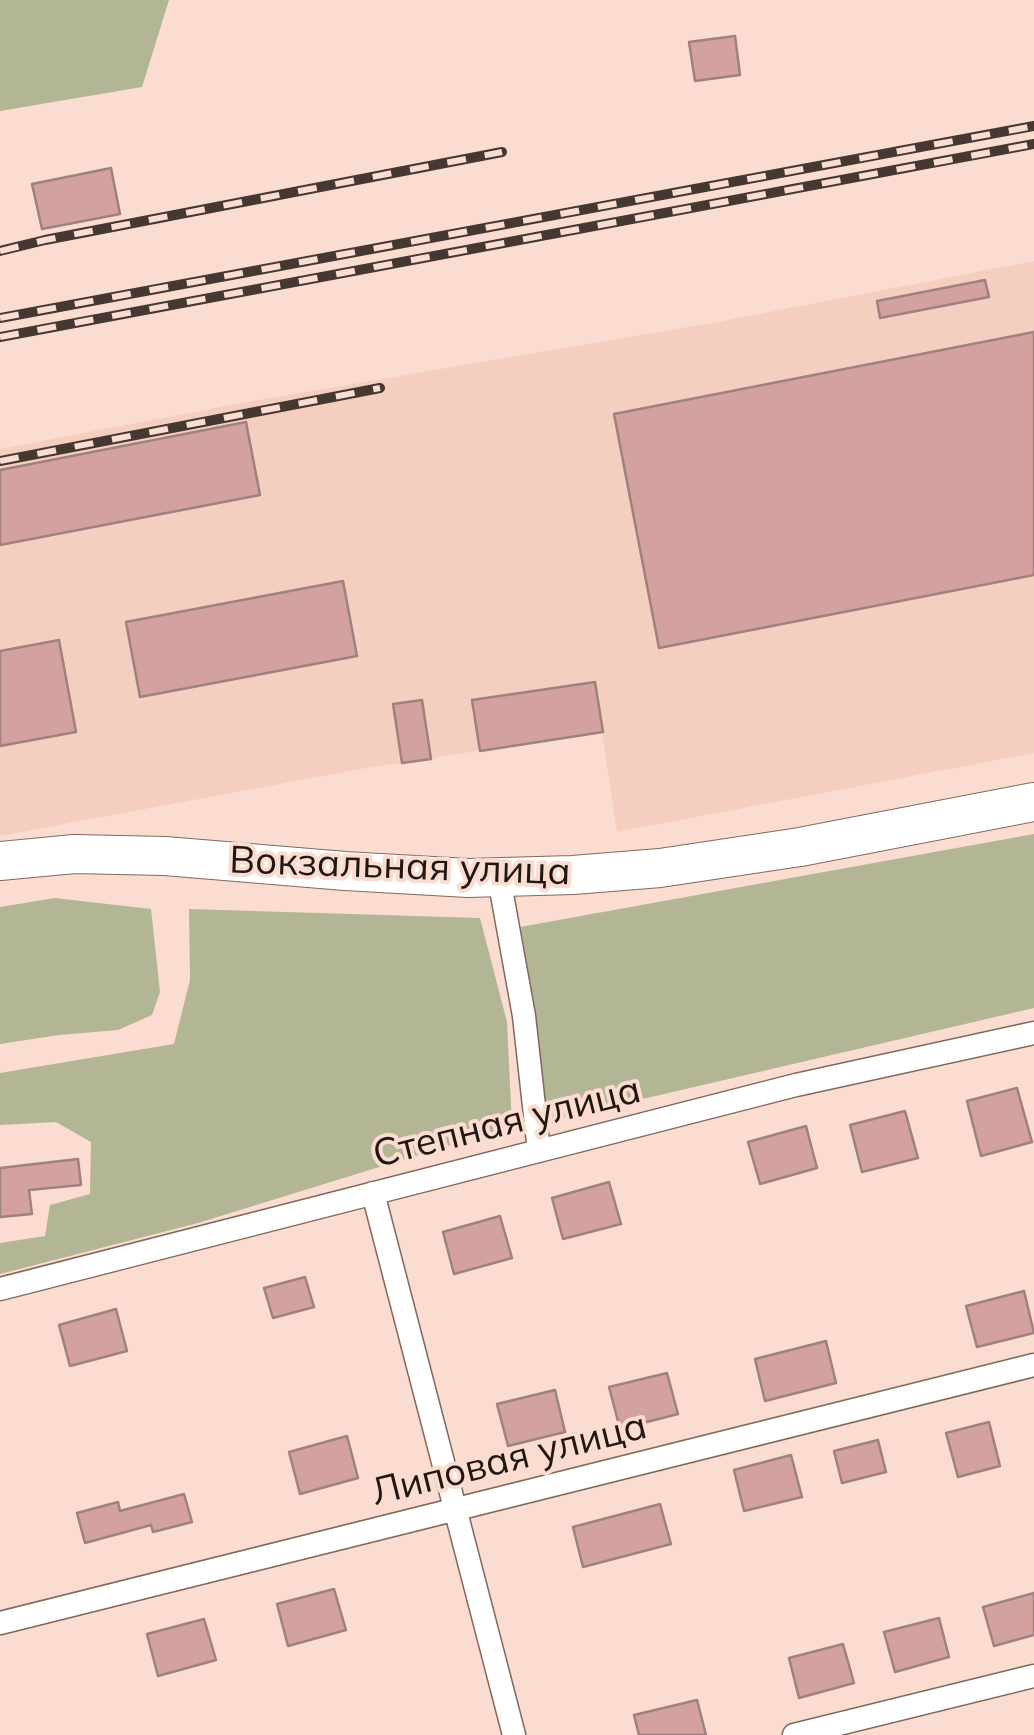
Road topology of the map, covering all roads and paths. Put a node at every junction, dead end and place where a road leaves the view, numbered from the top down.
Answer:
1 (1034, 802) edge
2 (0, 860) edge
3 (499, 878) junction
4 (1034, 1032) edge
5 (539, 1151) junction
6 (373, 1194) junction
7 (0, 1289) edge
8 (1034, 1365) edge
9 (455, 1509) junction
10 (0, 1623) edge
11 (1034, 1676) edge
12 (514, 1735) edge
13 (794, 1735) edge

1 - 3 main road, Вокзальная улица
2 - 3 main road, Вокзальная улица
3 - 5 street
4 - 5 street, Степная улица
5 - 6 street, Степная улица
6 - 7 street, Степная улица
6 - 9 street
8 - 9 street, Липовая улица
9 - 10 street, Липовая улица
9 - 12 street
11 - 13 street

